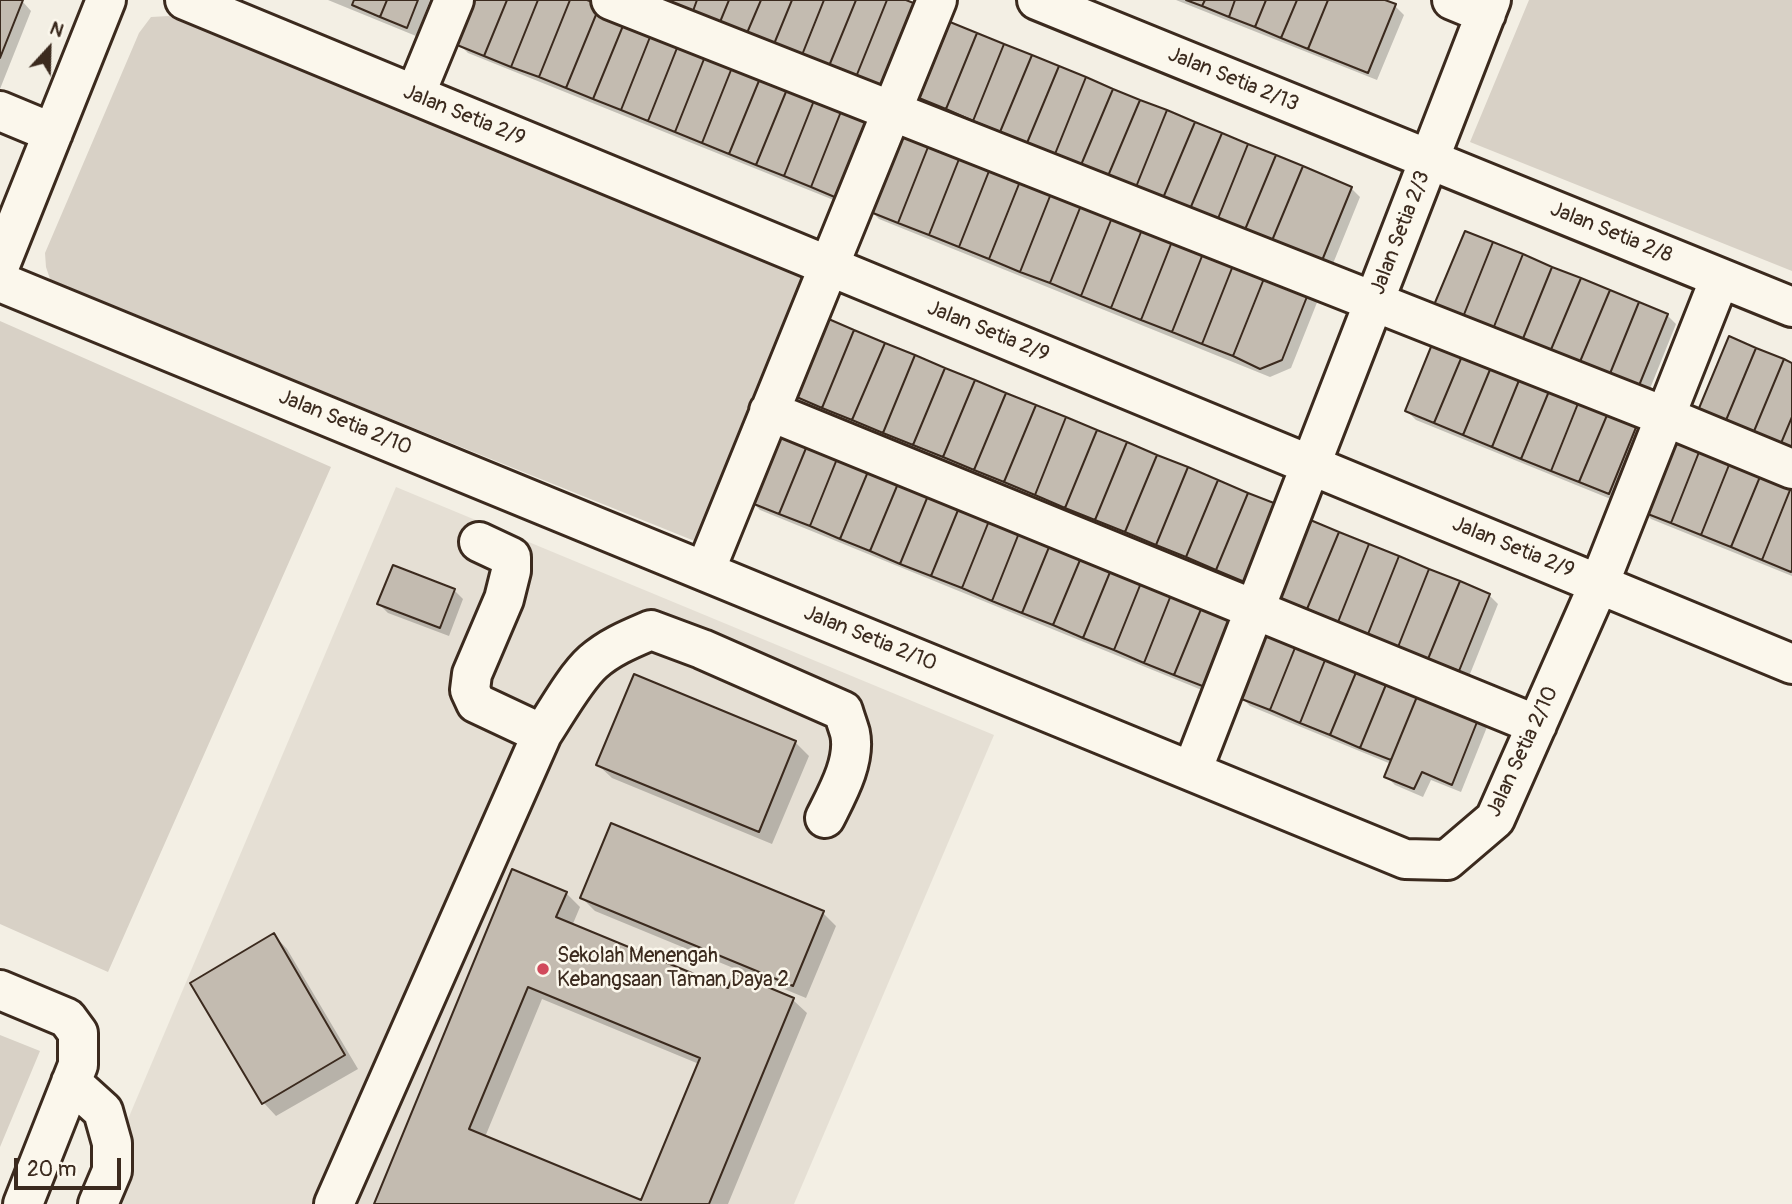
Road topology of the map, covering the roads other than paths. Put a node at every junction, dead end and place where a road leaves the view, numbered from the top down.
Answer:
1 (106, 0) edge
2 (185, 0) edge
3 (454, 0) edge
4 (611, 0) edge
5 (937, 0) edge
6 (1037, 0) edge
7 (1476, 5) edge
8 (415, 95) junction
9 (0, 111) edge
10 (892, 111) junction
11 (53, 133) junction
12 (1429, 160) junction
13 (0, 265) edge
14 (828, 266) junction
15 (1720, 278) junction
16 (0, 282) edge
17 (1375, 302) junction
18 (1792, 307) edge
19 (769, 411) junction
20 (1666, 417) junction
21 (1311, 465) junction
22 (1792, 469) edge
23 (479, 542) dead end
24 (705, 571) junction
25 (1599, 584) junction
26 (1255, 609) junction
27 (1792, 664) edge
28 (1537, 725) junction
29 (542, 734) junction
30 (1192, 771) junction
31 (825, 818) dead end
32 (0, 990) edge
33 (71, 1082) junction
34 (23, 1204) edge
35 (98, 1204) edge
36 (334, 1204) edge

1 - 11 street
2 - 8 street, Jalan Setia 2/9
3 - 8 street
4 - 10 street
5 - 10 street
6 - 12 street, Jalan Setia 2/13
7 - 12 street, Jalan Setia 2/3
8 - 14 street, Jalan Setia 2/9
9 - 11 street
10 - 14 street
10 - 17 street
11 - 13 street
12 - 15 street, Jalan Setia 2/8
12 - 17 street, Jalan Setia 2/3
14 - 19 street
14 - 21 street, Jalan Setia 2/9
15 - 18 street, Jalan Setia 2/8
15 - 20 street, Jalan Setia 2/10
16 - 24 street, Jalan Setia 2/10
17 - 20 street
17 - 21 street, Jalan Setia 2/3
19 - 24 street
19 - 26 street
20 - 22 street
20 - 25 street, Jalan Setia 2/10
21 - 25 street, Jalan Setia 2/9
21 - 26 street, Jalan Setia 2/3
23 - 29 street
24 - 30 street, Jalan Setia 2/10
25 - 27 street, Jalan Setia 2/9
25 - 28 street, Jalan Setia 2/10
26 - 28 street
26 - 30 street, Jalan Setia 2/3
28 - 30 street, Jalan Setia 2/10
29 - 31 street
29 - 36 street
32 - 33 street
33 - 34 street
33 - 35 street

